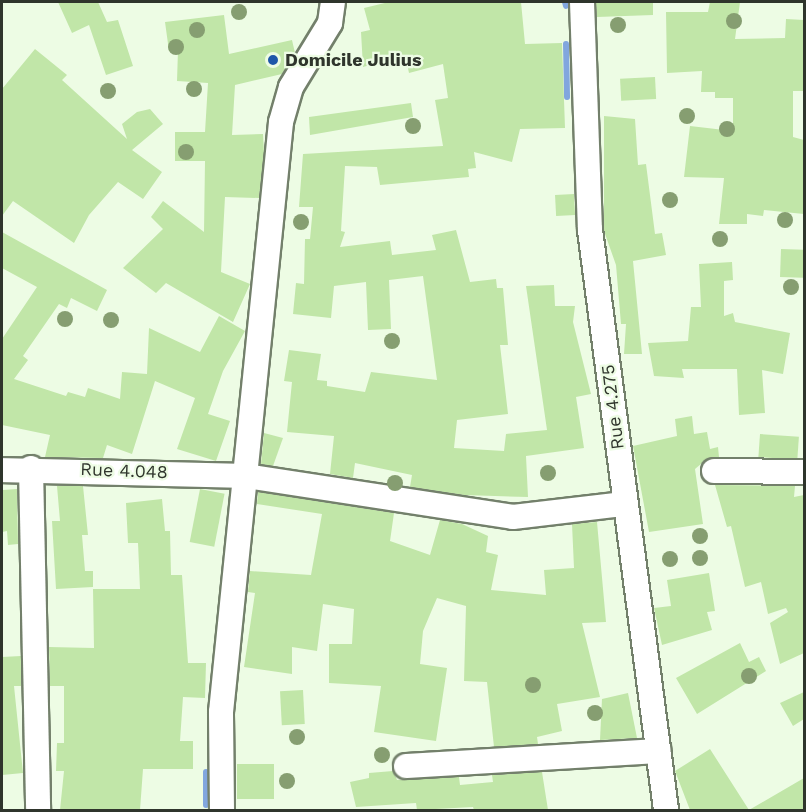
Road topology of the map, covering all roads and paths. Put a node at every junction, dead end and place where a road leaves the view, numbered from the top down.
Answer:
1 (333, 2) edge
2 (582, 2) edge
3 (31, 468) junction
4 (804, 469) edge
5 (2, 470) edge
6 (714, 471) dead end
7 (246, 476) junction
8 (624, 504) junction
9 (659, 751) junction
10 (406, 766) dead end
11 (38, 810) edge
12 (222, 810) edge
13 (666, 810) edge

1 - 7 street
2 - 8 street, Rue 4.275
3 - 5 street, Rue 4.048
3 - 7 street, Rue 4.048
3 - 11 street
4 - 6 street
7 - 8 street, Rue 4.048
7 - 12 street
8 - 9 street, Rue 4.275
9 - 10 street
9 - 13 street, Rue 4.275

